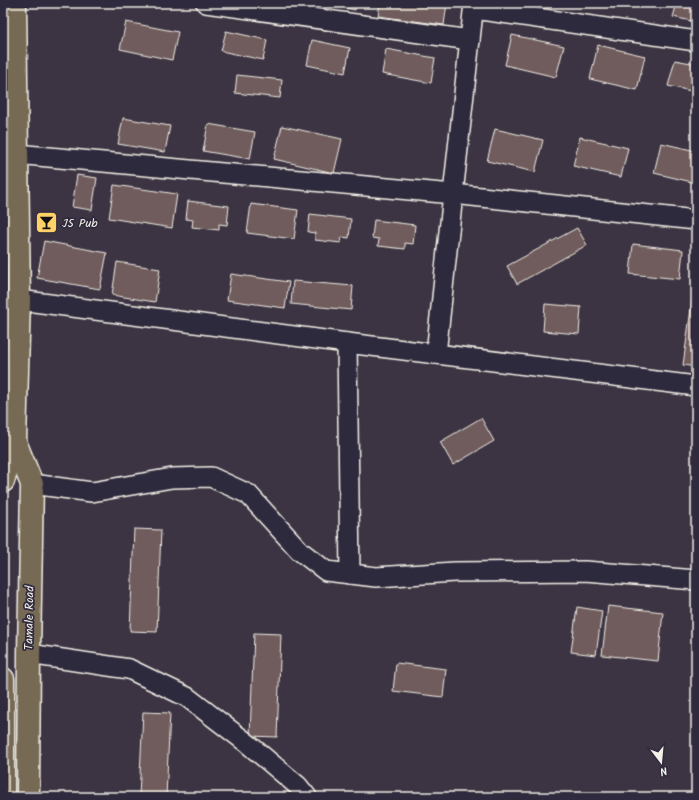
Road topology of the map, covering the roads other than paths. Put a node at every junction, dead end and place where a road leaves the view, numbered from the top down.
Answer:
1 (15, 3) edge
2 (206, 3) edge
3 (474, 6) edge
4 (470, 40) junction
5 (696, 41) edge
6 (10, 154) edge
7 (452, 194) junction
8 (696, 220) edge
9 (19, 300) junction
10 (347, 343) junction
11 (436, 354) junction
12 (696, 386) edge
13 (15, 442) junction
14 (3, 481) edge
15 (32, 484) junction
16 (350, 574) junction
17 (696, 580) edge
18 (29, 654) junction
19 (3, 679) edge
20 (3, 797) edge
21 (28, 797) edge
22 (307, 797) edge

1 - 6 highway, Tamale Road
2 - 4 street
3 - 4 street
3 - 5 street
4 - 7 street
6 - 7 street
6 - 9 highway, Tamale Road
7 - 8 street
7 - 11 street
9 - 10 street
9 - 13 highway, Tamale Road
10 - 11 street
10 - 16 street
11 - 12 street
13 - 14 highway, Tamale Road
13 - 15 highway, Tamale Road
15 - 16 street
15 - 18 highway, Tamale Road
16 - 17 street
18 - 21 highway, Tamale Road
18 - 22 street
19 - 20 highway

